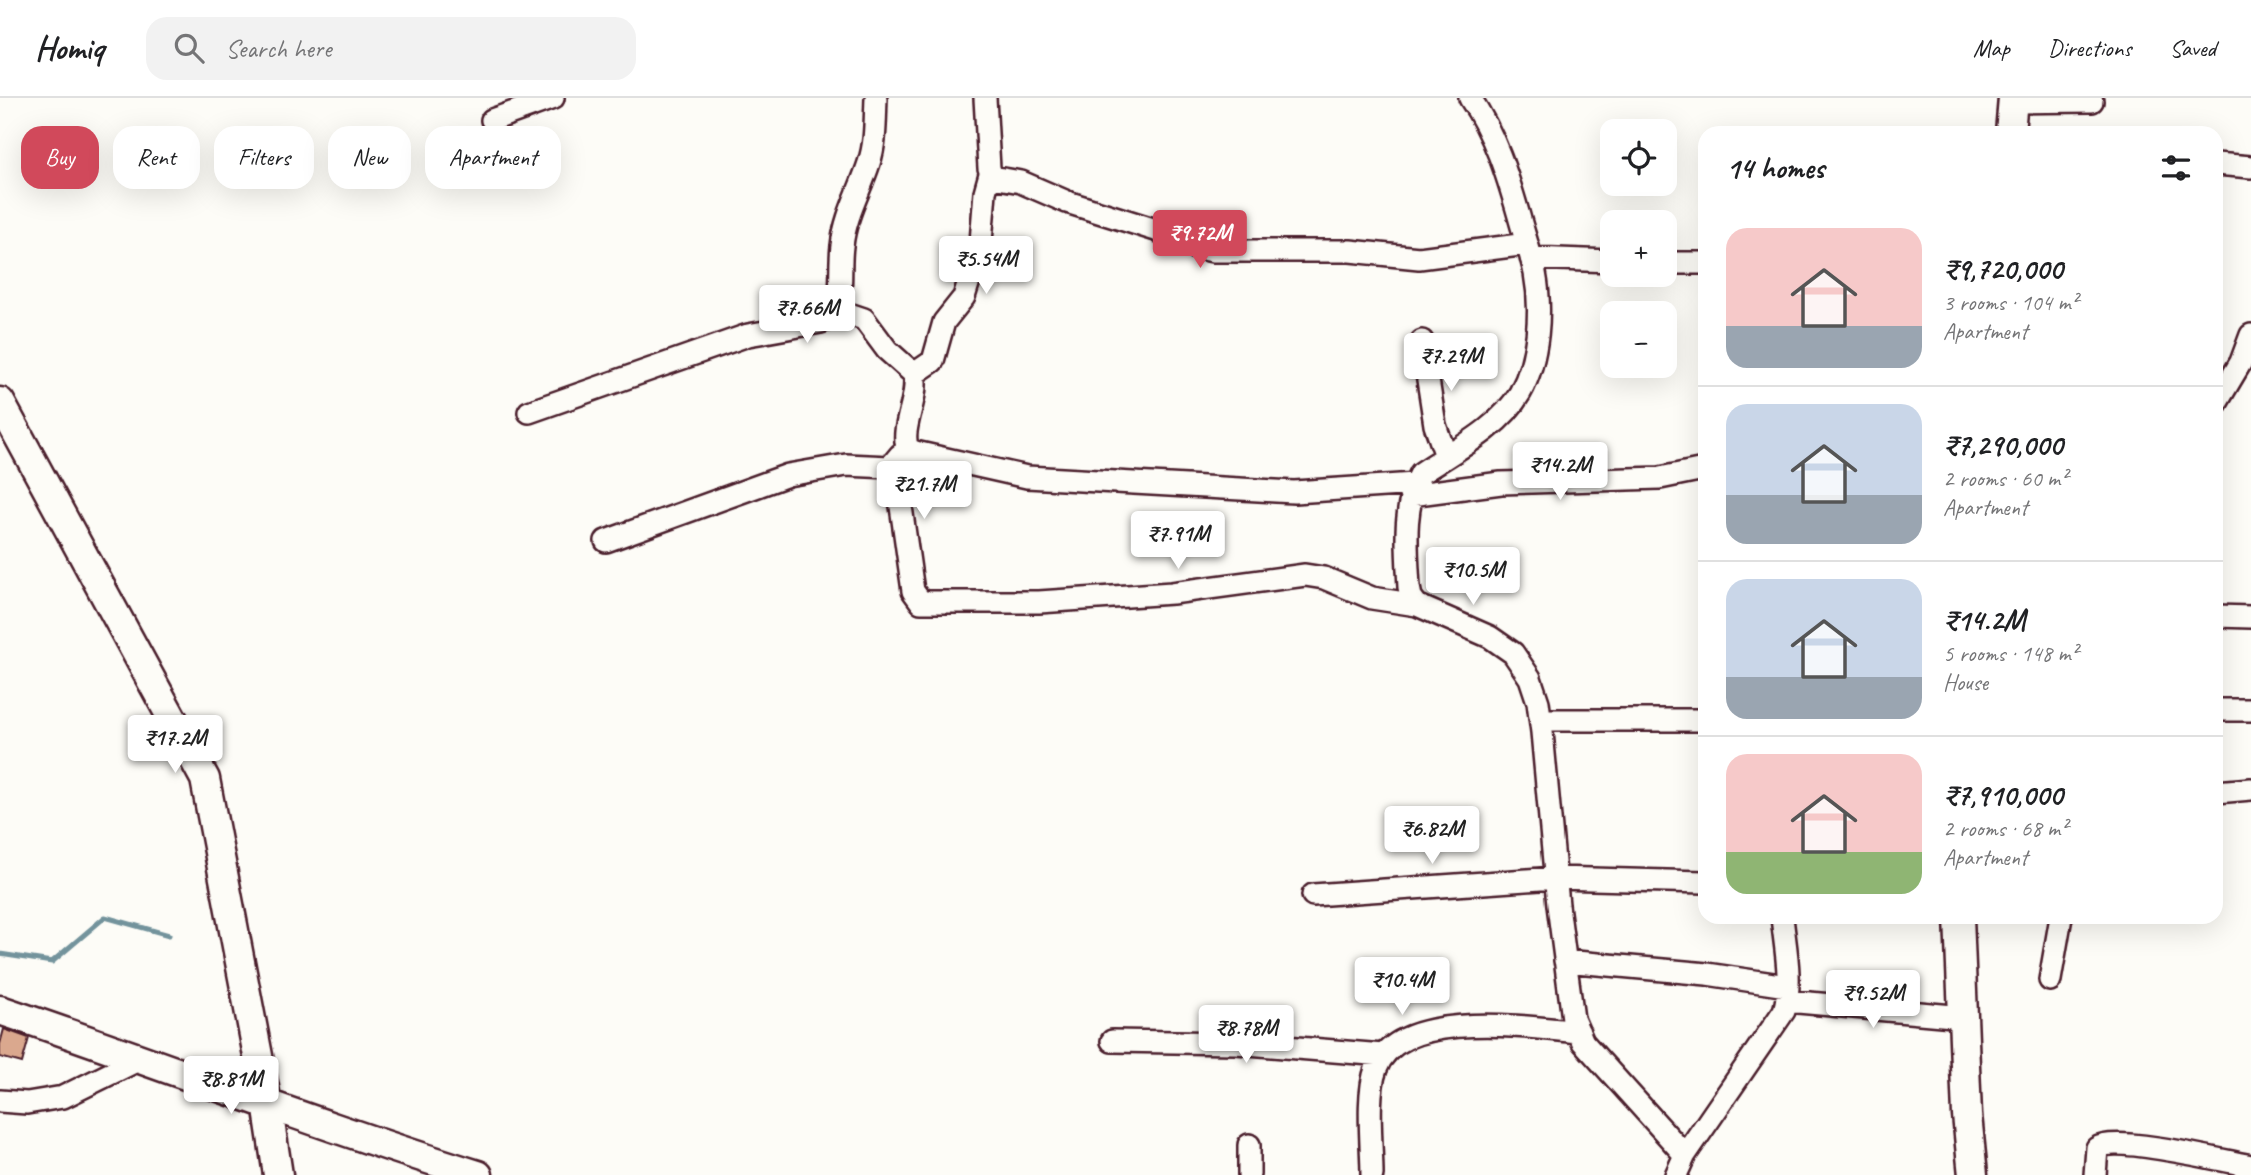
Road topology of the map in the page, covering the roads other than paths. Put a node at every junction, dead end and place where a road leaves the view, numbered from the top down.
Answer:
1 (553, 98) edge
2 (876, 98) edge
3 (985, 98) edge
4 (1470, 98) edge
5 (2012, 100) edge
6 (2092, 101) dead end
7 (492, 120) dead end
8 (2010, 126) edge
9 (2223, 165) edge
10 (2251, 167) edge
11 (990, 174) junction
12 (1529, 251) junction
13 (1600, 260) edge
14 (1677, 263) edge
15 (1698, 263) edge
16 (837, 310) junction
17 (2251, 335) edge
18 (1422, 341) dead end
19 (2226, 368) edge
20 (914, 374) junction
21 (0, 402) edge
22 (529, 412) dead end
23 (906, 446) junction
24 (1446, 456) junction
25 (895, 464) junction
26 (1698, 470) edge
27 (1412, 489) junction
28 (607, 541) dead end
29 (1417, 605) junction
30 (2223, 616) edge
31 (2251, 617) edge
32 (2223, 710) edge
33 (2251, 710) edge
34 (1541, 720) junction
35 (1698, 720) edge
36 (2251, 789) edge
37 (2223, 791) edge
38 (1555, 878) junction
39 (1698, 882) edge
40 (1313, 895) dead end
41 (1782, 924) edge
42 (1959, 924) edge
43 (2060, 924) edge
44 (1565, 961) junction
45 (2050, 980) dead end
46 (1787, 993) junction
47 (0, 1010) edge
48 (1964, 1017) junction
49 (1579, 1032) junction
50 (1112, 1041) dead end
51 (1383, 1055) junction
52 (142, 1058) junction
53 (0, 1101) edge
54 (267, 1103) junction
55 (1249, 1146) dead end
56 (1685, 1155) junction
57 (2251, 1166) edge
58 (278, 1175) edge
59 (478, 1175) edge
60 (1250, 1175) edge
61 (1372, 1175) edge
62 (1676, 1175) edge
63 (1973, 1175) edge
64 (2095, 1175) edge

1 - 7 street
2 - 16 street
3 - 11 street
4 - 12 street
5 - 6 street
5 - 8 street
9 - 10 street
11 - 12 street
11 - 20 street
12 - 13 street
12 - 24 street
14 - 15 street
16 - 20 street
16 - 22 street
17 - 19 street
18 - 24 street
20 - 23 street
21 - 54 street
23 - 25 street
23 - 27 street
24 - 27 street
25 - 28 street
25 - 29 street
26 - 27 street
27 - 29 street
29 - 34 street
30 - 31 street
32 - 33 street
34 - 35 street
34 - 38 street
36 - 37 street
38 - 39 street
38 - 40 street
38 - 44 street
41 - 46 street
42 - 48 street
43 - 45 street
44 - 46 street
44 - 49 street
46 - 48 street
46 - 56 street
47 - 52 street
48 - 63 street
49 - 51 street
49 - 56 street
50 - 51 street
51 - 61 street
52 - 53 street
52 - 54 street
54 - 58 street
54 - 59 street
55 - 60 street
56 - 62 street
57 - 64 street

